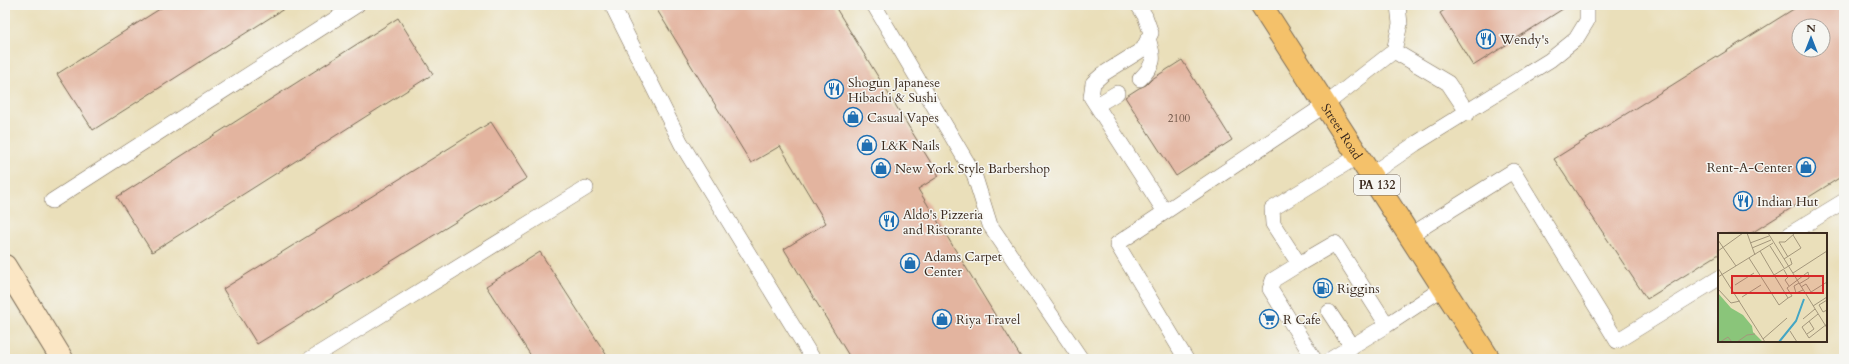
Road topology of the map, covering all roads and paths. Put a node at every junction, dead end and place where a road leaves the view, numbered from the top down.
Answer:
1 (357, 5) edge
2 (612, 5) edge
3 (874, 5) edge
4 (1138, 5) edge
5 (1261, 5) edge
6 (1398, 5) edge
7 (1587, 5) edge
8 (1148, 38) junction
9 (1394, 51) junction
10 (1140, 79) dead end
11 (1117, 93) dead end
12 (1097, 105) junction
13 (1325, 105) junction
14 (1468, 113) junction
15 (1358, 156) junction
16 (1370, 175) junction
17 (586, 188) dead end
18 (52, 200) dead end
19 (1844, 201) edge
20 (1165, 212) junction
21 (1792, 233) edge
22 (1409, 236) junction
23 (1299, 264) junction
24 (5, 266) edge
25 (1718, 279) edge
26 (1443, 288) junction
27 (1329, 312) dead end
28 (1387, 325) junction
29 (1352, 347) junction
30 (62, 359) edge
31 (310, 359) edge
32 (813, 359) edge
33 (1081, 359) edge
34 (1186, 359) edge
35 (1314, 359) edge
36 (1331, 359) edge
37 (1489, 359) edge

1 - 18 lane
2 - 32 lane
3 - 33 lane
4 - 8 lane
5 - 13 main road, Street Road / PA 132
6 - 9 lane
7 - 14 lane
8 - 10 lane
8 - 12 lane
9 - 13 lane
9 - 14 lane
11 - 12 lane
12 - 20 lane
13 - 15 main road, Street Road / PA 132
13 - 20 lane
14 - 16 lane
15 - 16 main road, Street Road / PA 132
15 - 23 lane
16 - 22 main road, Street Road / PA 132
17 - 31 lane
19 - 21 lane
20 - 34 lane
22 - 25 lane
22 - 26 main road, Street Road / PA 132
23 - 28 lane
23 - 35 lane
24 - 30 street
26 - 28 lane
26 - 37 main road, Street Road / PA 132
27 - 29 lane
28 - 29 lane
29 - 36 lane

